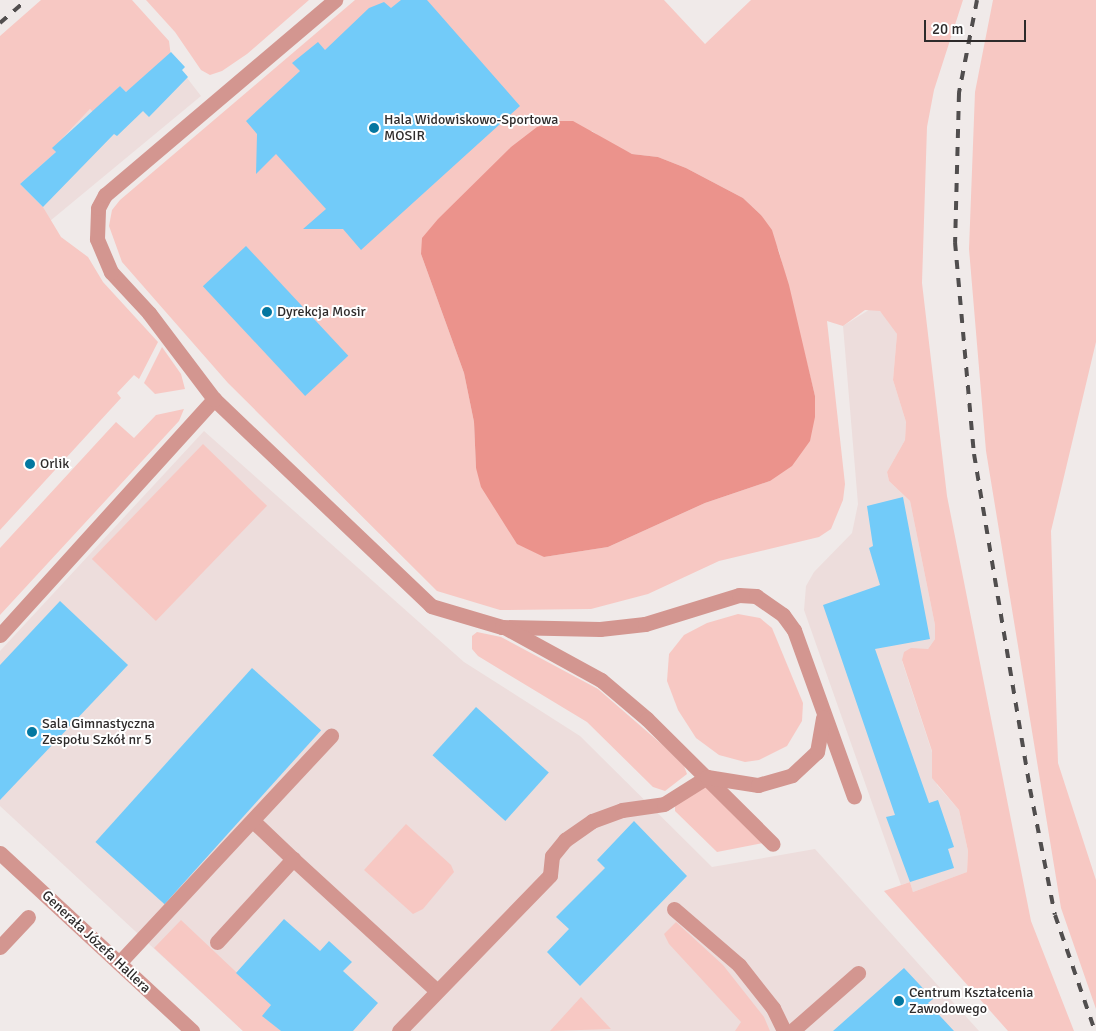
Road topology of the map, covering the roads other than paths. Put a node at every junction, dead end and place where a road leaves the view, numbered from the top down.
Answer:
1 (335, 0) edge
2 (214, 399) junction
3 (502, 626) junction
4 (0, 635) edge
5 (823, 710) junction
6 (331, 736) dead end
7 (707, 777) junction
8 (854, 797) dead end
9 (253, 821) junction
10 (773, 844) dead end
11 (0, 853) edge
12 (294, 859) junction
13 (674, 909) dead end
14 (28, 917) dead end
15 (217, 942) dead end
16 (0, 947) edge
17 (119, 963) junction
18 (858, 974) dead end
19 (437, 991) junction
20 (192, 1031) edge
21 (399, 1031) edge
22 (784, 1031) edge
23 (792, 1031) edge

1 - 2 street
2 - 3 street
2 - 4 street
3 - 5 street
3 - 7 street
5 - 7 street
5 - 8 street
6 - 9 street
7 - 10 street
7 - 19 street
9 - 12 street
9 - 17 street
11 - 17 street, Generała Józefa Hallera
12 - 15 street
12 - 19 street
13 - 22 street
14 - 16 street
17 - 20 street, Generała Józefa Hallera
18 - 23 street
19 - 21 street

